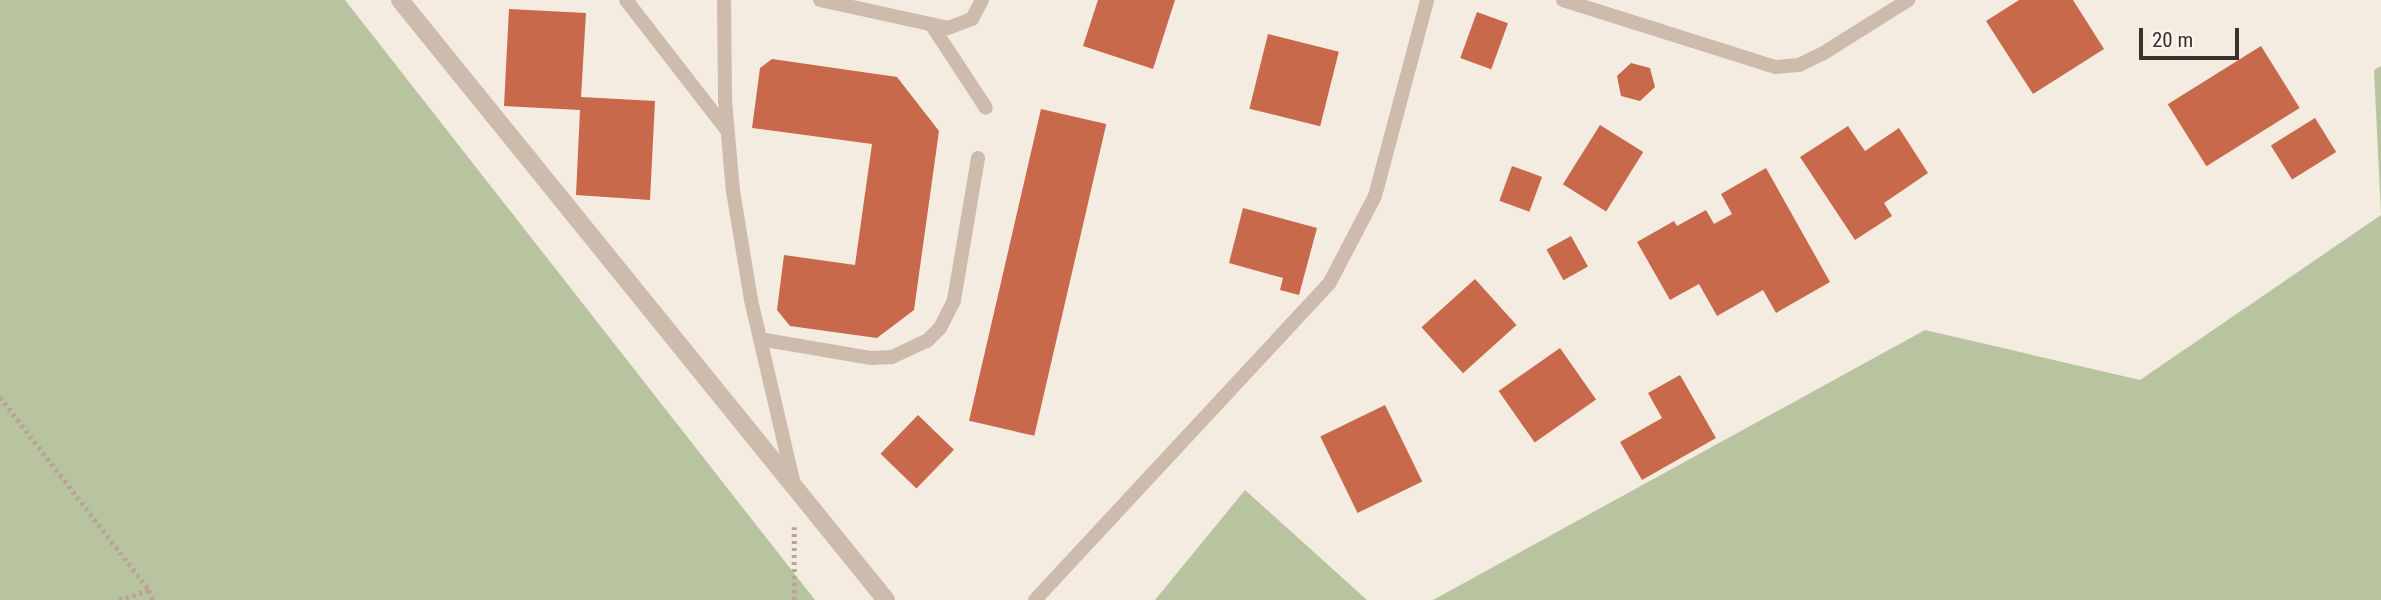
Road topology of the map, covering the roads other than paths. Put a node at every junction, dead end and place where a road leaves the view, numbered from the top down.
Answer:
1 (400, 0) edge
2 (626, 0) edge
3 (724, 0) edge
4 (820, 0) edge
5 (982, 0) edge
6 (1427, 0) edge
7 (1563, 0) edge
8 (1908, 0) edge
9 (930, 24) junction
10 (986, 108) dead end
11 (728, 131) junction
12 (978, 158) dead end
13 (760, 339) junction
14 (794, 485) junction
15 (887, 600) edge
16 (1035, 600) edge

1 - 14 street
2 - 11 lane
3 - 11 lane
4 - 9 lane
5 - 9 lane
6 - 16 lane
7 - 8 lane
9 - 10 lane
11 - 13 lane
12 - 13 lane
13 - 14 lane
14 - 15 street

